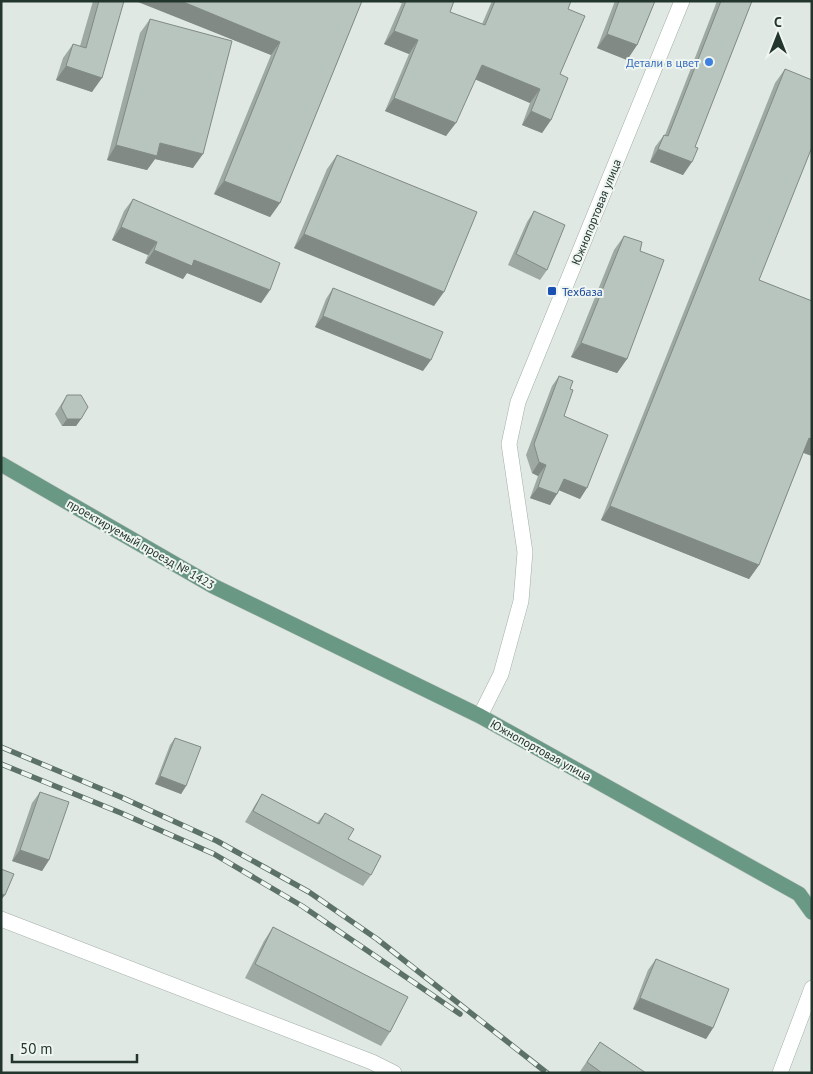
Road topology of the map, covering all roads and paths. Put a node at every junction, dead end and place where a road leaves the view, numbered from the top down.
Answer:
1 (682, 1) edge
2 (1, 464) edge
3 (480, 716) junction
4 (812, 912) edge
5 (1, 919) edge
6 (812, 988) edge
7 (394, 1073) edge
8 (780, 1073) edge

1 - 3 street, Южнопортовая улица
2 - 3 main road, проектируемый проезд № 1423
3 - 4 main road, Южнопортовая улица
5 - 7 street
6 - 8 street

